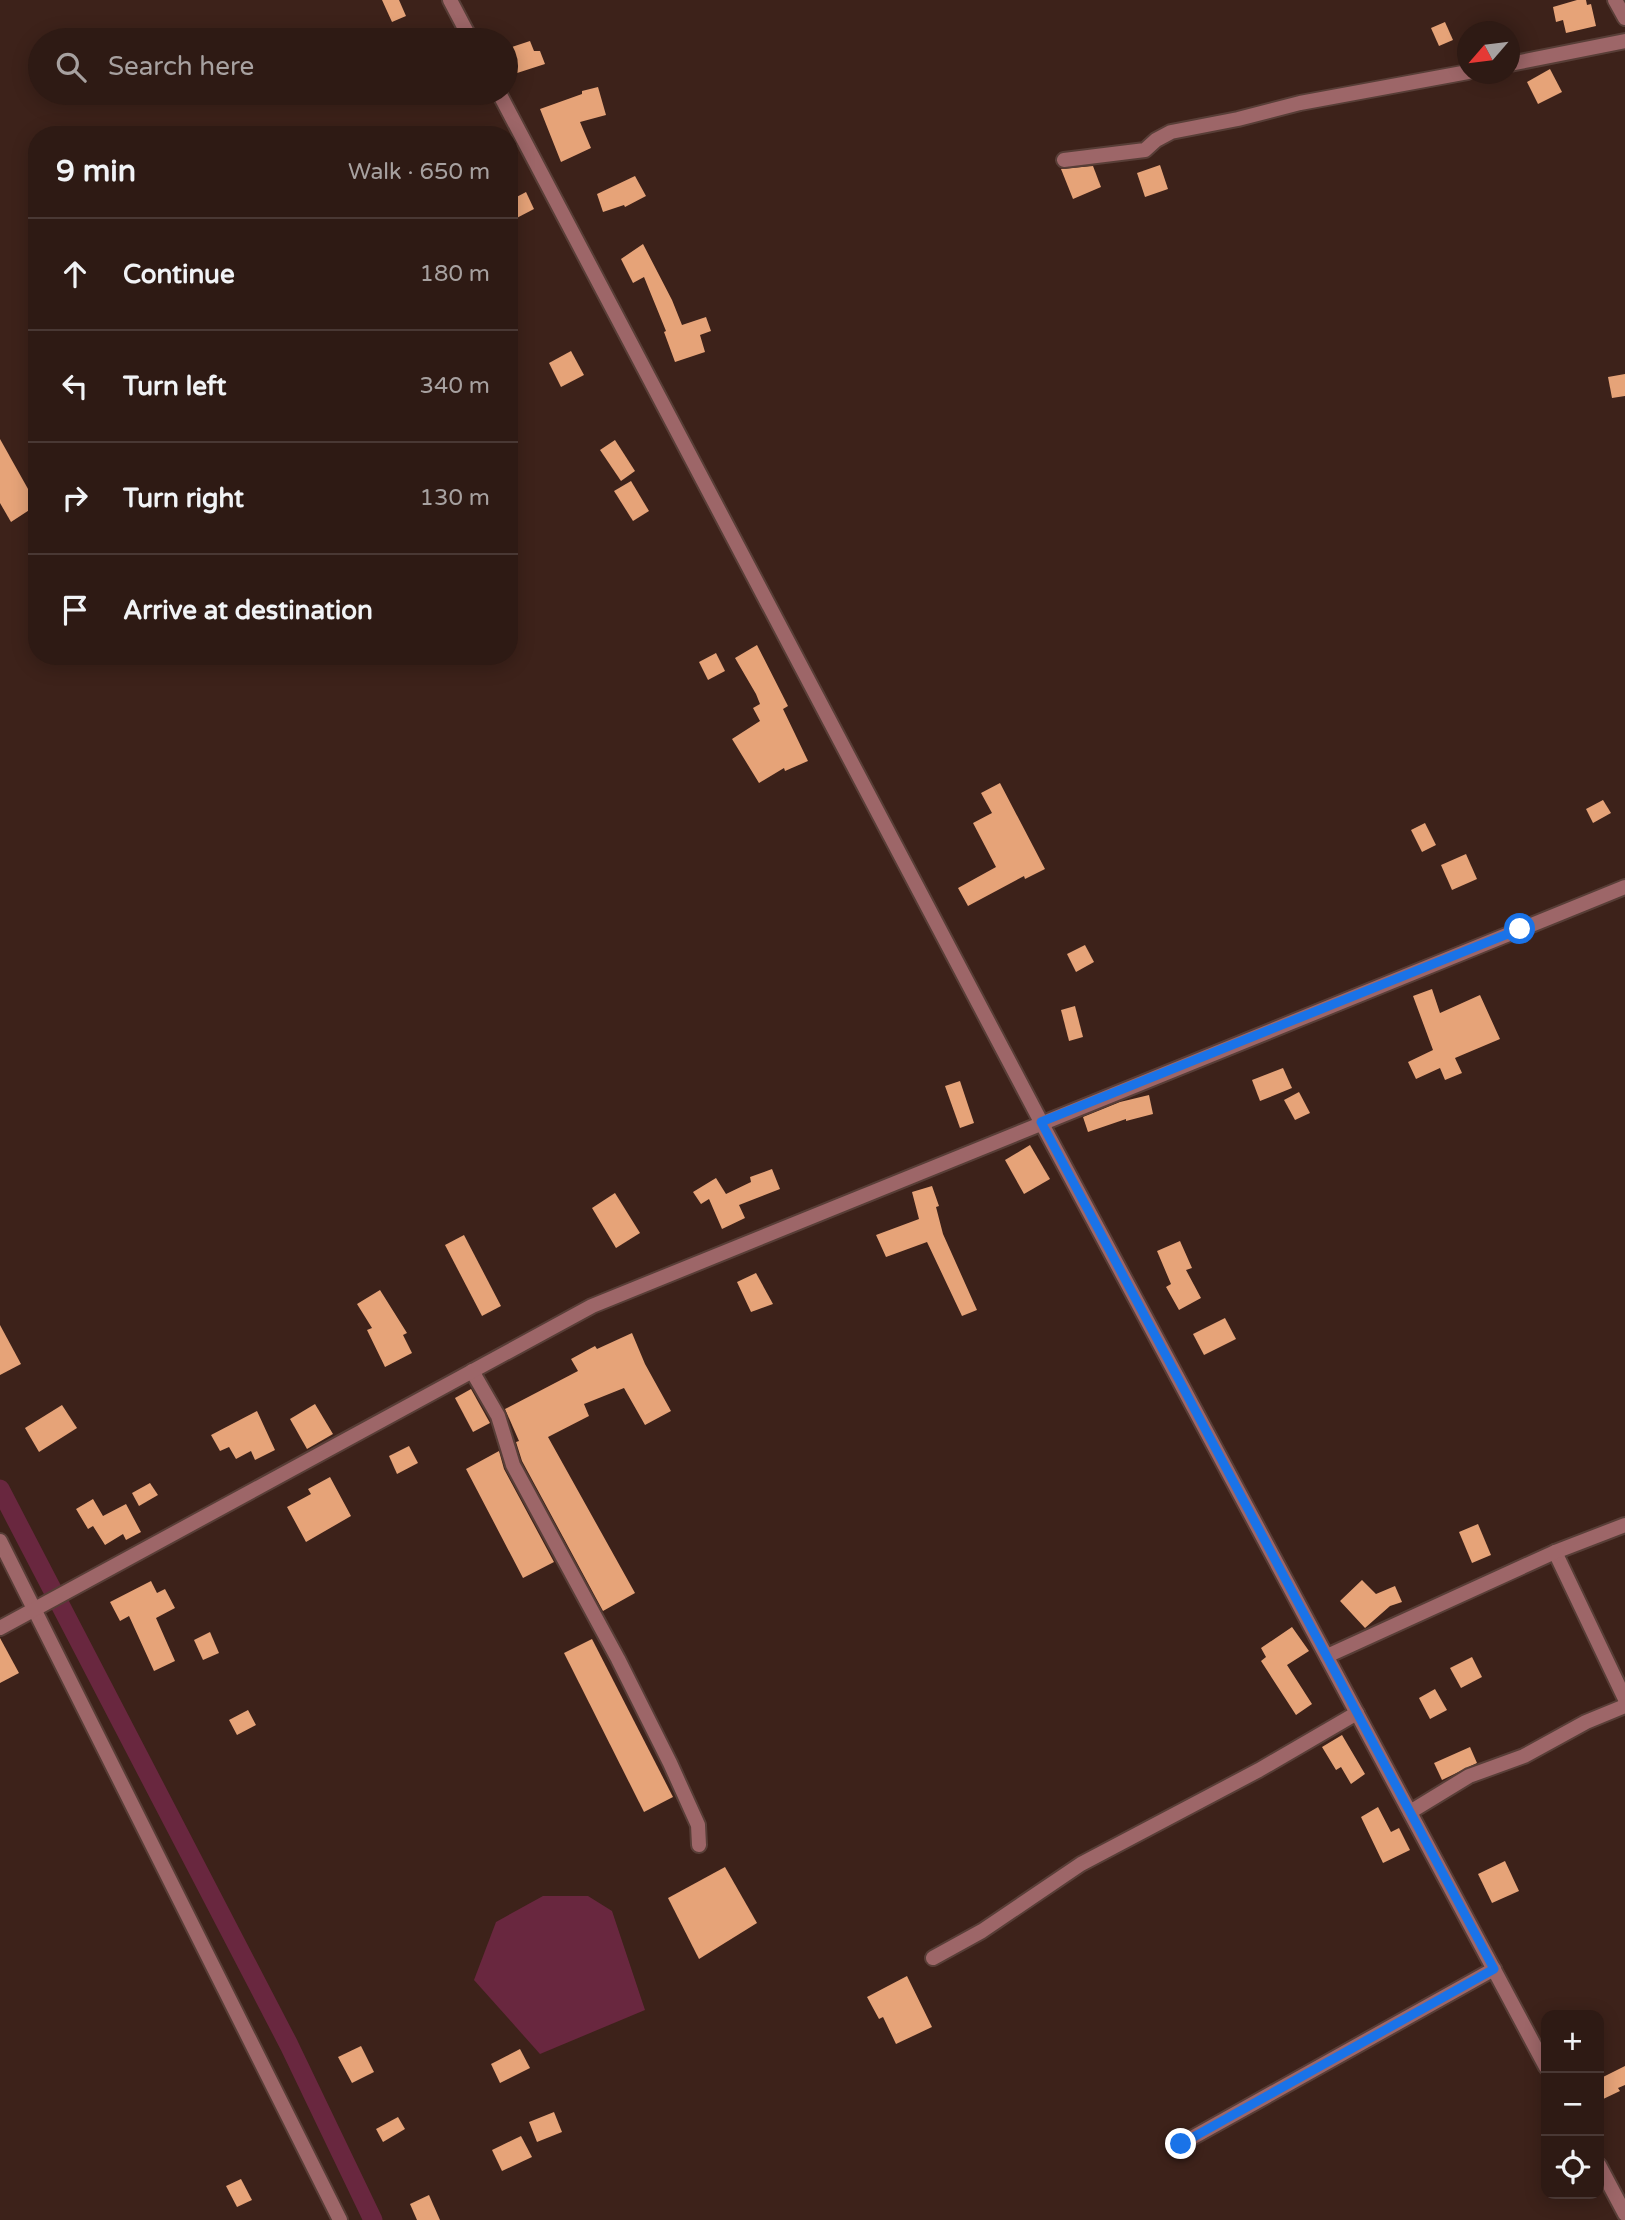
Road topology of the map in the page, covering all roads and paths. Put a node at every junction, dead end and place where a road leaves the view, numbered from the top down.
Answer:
1 (450, 0) edge
2 (1615, 0) edge
3 (1625, 18) edge
4 (465, 28) edge
5 (1625, 41) edge
6 (1520, 62) edge
7 (1457, 74) edge
8 (505, 105) edge
9 (516, 126) edge
10 (518, 129) edge
11 (1064, 160) dead end
12 (1625, 887) edge
13 (1041, 1122) junction
14 (472, 1371) junction
15 (1625, 1525) edge
16 (0, 1541) edge
17 (1555, 1552) junction
18 (36, 1609) junction
19 (0, 1628) edge
20 (1327, 1656) junction
21 (1625, 1699) edge
22 (1625, 1706) edge
23 (1357, 1713) junction
24 (1410, 1812) junction
25 (699, 1845) dead end
26 (933, 1958) dead end
27 (1494, 1969) junction
28 (1541, 2058) edge
29 (1181, 2144) dead end
30 (1604, 2174) edge
31 (1625, 2214) edge
32 (340, 2220) edge

1 - 4 street
2 - 3 street
5 - 6 street
7 - 11 street
8 - 9 street
10 - 13 street
12 - 13 street
13 - 14 street
13 - 20 street
14 - 18 street
14 - 25 street
15 - 17 street
16 - 18 street
17 - 20 street
17 - 21 street
18 - 19 street
18 - 32 street
20 - 23 street
22 - 24 street
23 - 24 street
23 - 26 street
24 - 27 street
27 - 28 street
27 - 29 street
30 - 31 street

